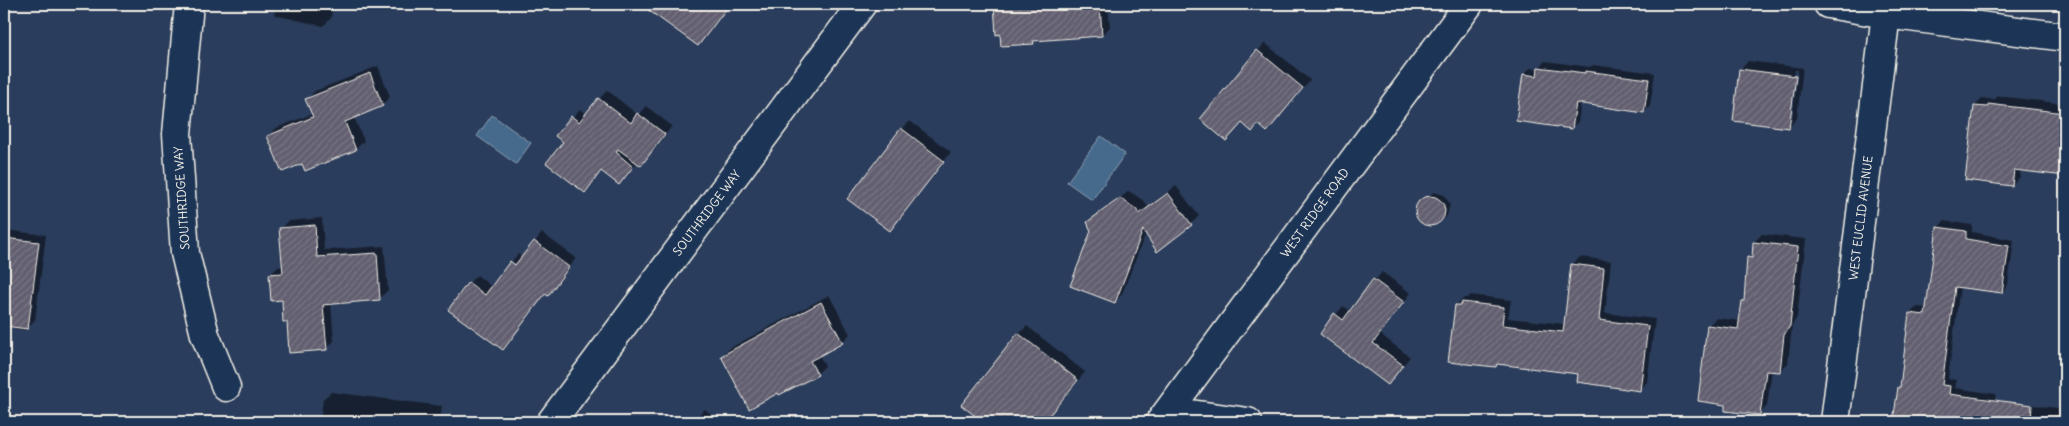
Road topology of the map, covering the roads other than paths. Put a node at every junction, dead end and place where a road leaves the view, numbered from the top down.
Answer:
1 (189, 4) edge
2 (862, 4) edge
3 (1469, 4) edge
4 (1828, 4) edge
5 (1886, 14) junction
6 (2065, 37) edge
7 (226, 387) dead end
8 (1165, 417) edge
9 (551, 422) edge
10 (1248, 422) edge
11 (1835, 422) edge

1 - 7 street, SOUTHRIDGE WAY
2 - 9 street, SOUTHRIDGE WAY
3 - 8 street, WEST RIDGE ROAD
4 - 5 street
5 - 6 street
5 - 11 street, WEST EUCLID AVENUE
8 - 10 street

